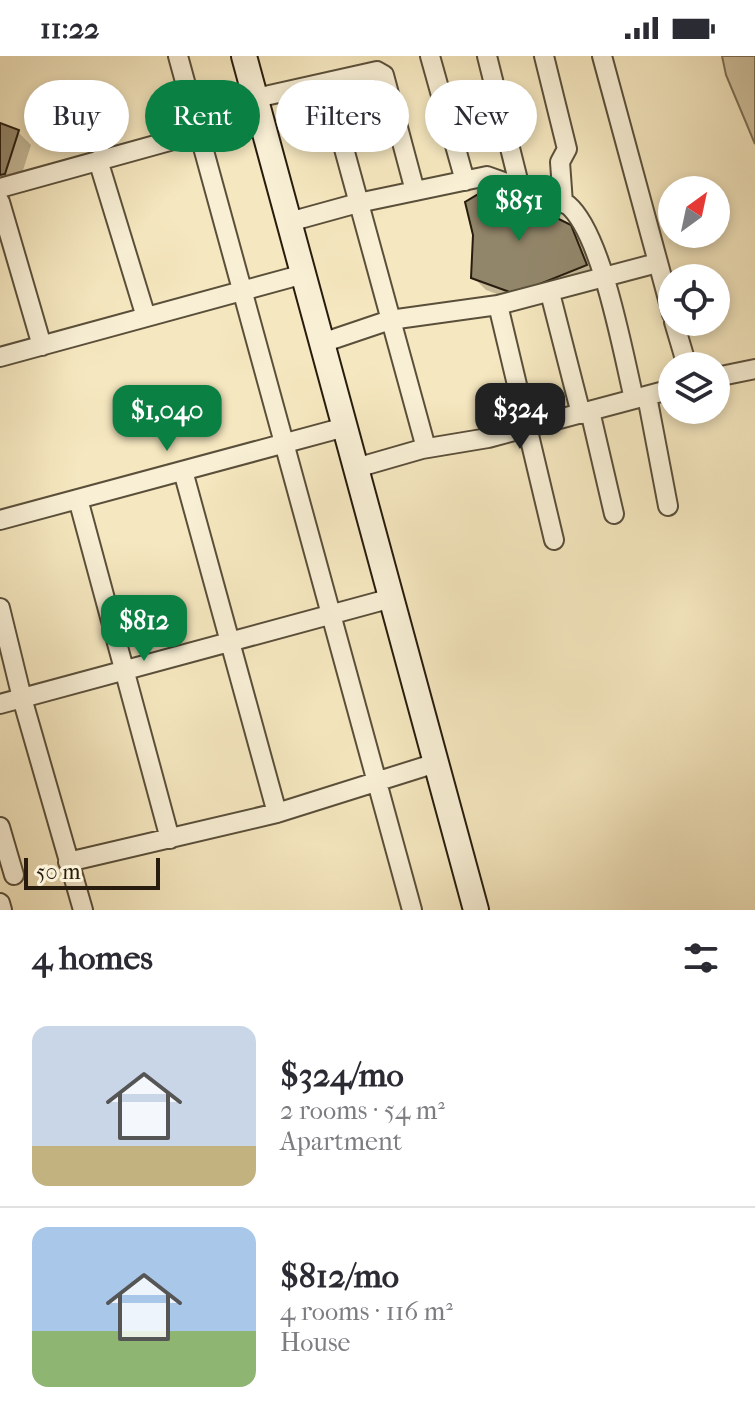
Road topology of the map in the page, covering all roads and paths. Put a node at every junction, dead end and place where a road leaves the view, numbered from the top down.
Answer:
1 (178, 56) edge
2 (244, 56) edge
3 (430, 56) edge
4 (487, 56) edge
5 (544, 56) edge
6 (602, 56) edge
7 (371, 64) edge
8 (185, 80) edge
9 (251, 80) edge
10 (333, 80) edge
11 (260, 114) edge
12 (145, 147) edge
13 (204, 152) edge
14 (344, 152) edge
15 (98, 160) junction
16 (465, 181) junction
17 (0, 188) edge
18 (520, 188) junction
19 (415, 191) junction
20 (0, 202) edge
21 (358, 203) junction
22 (563, 203) junction
23 (289, 222) junction
24 (657, 263) junction
25 (658, 266) edge
26 (304, 274) junction
27 (603, 275) junction
28 (242, 291) junction
29 (550, 293) junction
30 (498, 305) junction
31 (146, 317) junction
32 (390, 320) junction
33 (322, 343) junction
34 (42, 346) junction
35 (0, 357) edge
36 (755, 369) edge
37 (730, 374) edge
38 (658, 393) edge
39 (641, 398) junction
40 (586, 412) junction
41 (345, 427) junction
42 (526, 428) junction
43 (284, 443) junction
44 (426, 448) junction
45 (356, 468) junction
46 (183, 471) junction
47 (78, 499) junction
48 (668, 506) dead end
49 (614, 514) dead end
50 (0, 520) edge
51 (554, 540) dead end
52 (392, 598) junction
53 (0, 608) edge
54 (331, 614) junction
55 (229, 642) junction
56 (125, 670) junction
57 (22, 698) junction
58 (0, 704) edge
59 (436, 763) junction
60 (377, 783) junction
61 (277, 813) junction
62 (0, 827) edge
63 (170, 839) junction
64 (68, 862) junction
65 (14, 875) dead end
66 (0, 903) edge
67 (2, 910) edge
68 (83, 910) edge
69 (412, 910) edge
70 (476, 910) edge

1 - 8 street
2 - 9 street
3 - 16 street
4 - 18 street
5 - 22 street
6 - 24 street
7 - 10 street
7 - 19 street
11 - 23 street
12 - 15 street
13 - 28 street
14 - 21 street
15 - 17 street
15 - 31 street
16 - 18 street
16 - 19 street
18 - 22 street
19 - 21 street
20 - 34 street
21 - 23 street
21 - 32 street
22 - 27 street
23 - 26 street
24 - 25 street
24 - 27 street
26 - 28 street
26 - 33 street
27 - 29 street
27 - 39 street
28 - 31 street
28 - 43 street
29 - 30 street
29 - 40 street
30 - 32 street
30 - 42 street
31 - 34 street
32 - 33 street
32 - 44 street
33 - 41 street
34 - 35 street
36 - 37 street
38 - 39 street
39 - 40 street
39 - 48 street
40 - 42 street
40 - 49 street
41 - 43 street
41 - 45 street
42 - 44 street
42 - 51 street
43 - 46 street
43 - 54 street
44 - 45 street
45 - 52 street
46 - 47 street
46 - 55 street
47 - 50 street
47 - 56 street
52 - 54 street
52 - 59 street
53 - 57 street
54 - 55 street
54 - 60 street
55 - 56 street
55 - 61 street
56 - 57 street
56 - 63 street
57 - 58 street
57 - 64 street
59 - 60 street
59 - 70 street
60 - 61 street
60 - 69 street
61 - 63 street
62 - 65 street
63 - 64 street
64 - 68 street
66 - 67 street

